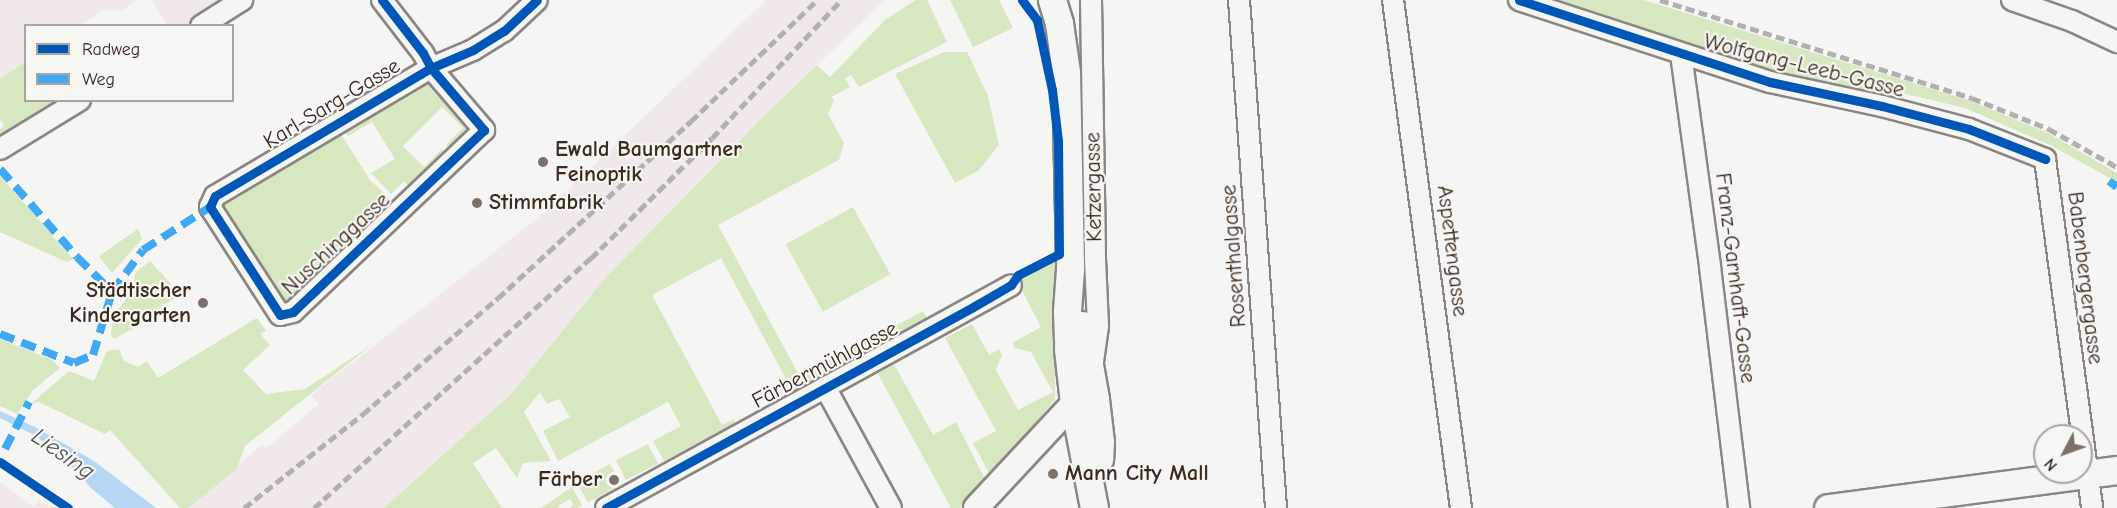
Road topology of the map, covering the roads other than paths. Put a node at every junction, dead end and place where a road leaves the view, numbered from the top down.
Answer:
1 (242, 0) edge
2 (382, 0) edge
3 (537, 0) edge
4 (1052, 0) edge
5 (1091, 0) edge
6 (1239, 0) edge
7 (1393, 0) edge
8 (1519, 0) edge
9 (2012, 0) edge
10 (204, 24) edge
11 (2117, 42) edge
12 (1681, 54) junction
13 (431, 68) junction
14 (77, 102) edge
15 (0, 149) edge
16 (2045, 159) joint
17 (210, 207) joint
18 (1070, 269) junction
19 (1011, 285) dead end
20 (1091, 372) junction
21 (825, 387) junction
22 (1085, 401) junction
23 (2079, 424) edge
24 (2117, 470) edge
25 (2093, 473) edge
26 (2033, 481) edge
27 (2088, 484) edge
28 (606, 508) edge
29 (891, 508) edge
30 (976, 508) edge
31 (1095, 508) edge
32 (1276, 508) edge
33 (1461, 508) edge
34 (1739, 508) edge
35 (1828, 508) edge
36 (2092, 508) edge

1 - 10 street
2 - 13 street
3 - 13 street, Karl-Sarg-Gasse
4 - 18 main road, Ketzergasse
5 - 20 street, Ketzergasse
6 - 32 street, Rosenthalgasse
7 - 33 street, Aspettengasse
8 - 12 street, Wolfgang-Leeb-Gasse
9 - 11 street
12 - 16 street, Wolfgang-Leeb-Gasse
12 - 34 street, Franz-Garnhaft-Gasse
13 - 17 street, Karl-Sarg-Gasse
13 - 17 street, Nuschinggasse
14 - 15 street
16 - 23 street, Babenbergergasse
18 - 20 main road, Ketzergasse
18 - 22 main road, Ketzergasse
19 - 21 street, Färbermühlgasse
20 - 22 main road, Ketzergasse
21 - 28 street, Färbermühlgasse
21 - 29 street
22 - 30 street
22 - 31 main road, Ketzergasse
24 - 25 main road
26 - 35 main road
27 - 36 street, Babenbergergasse

